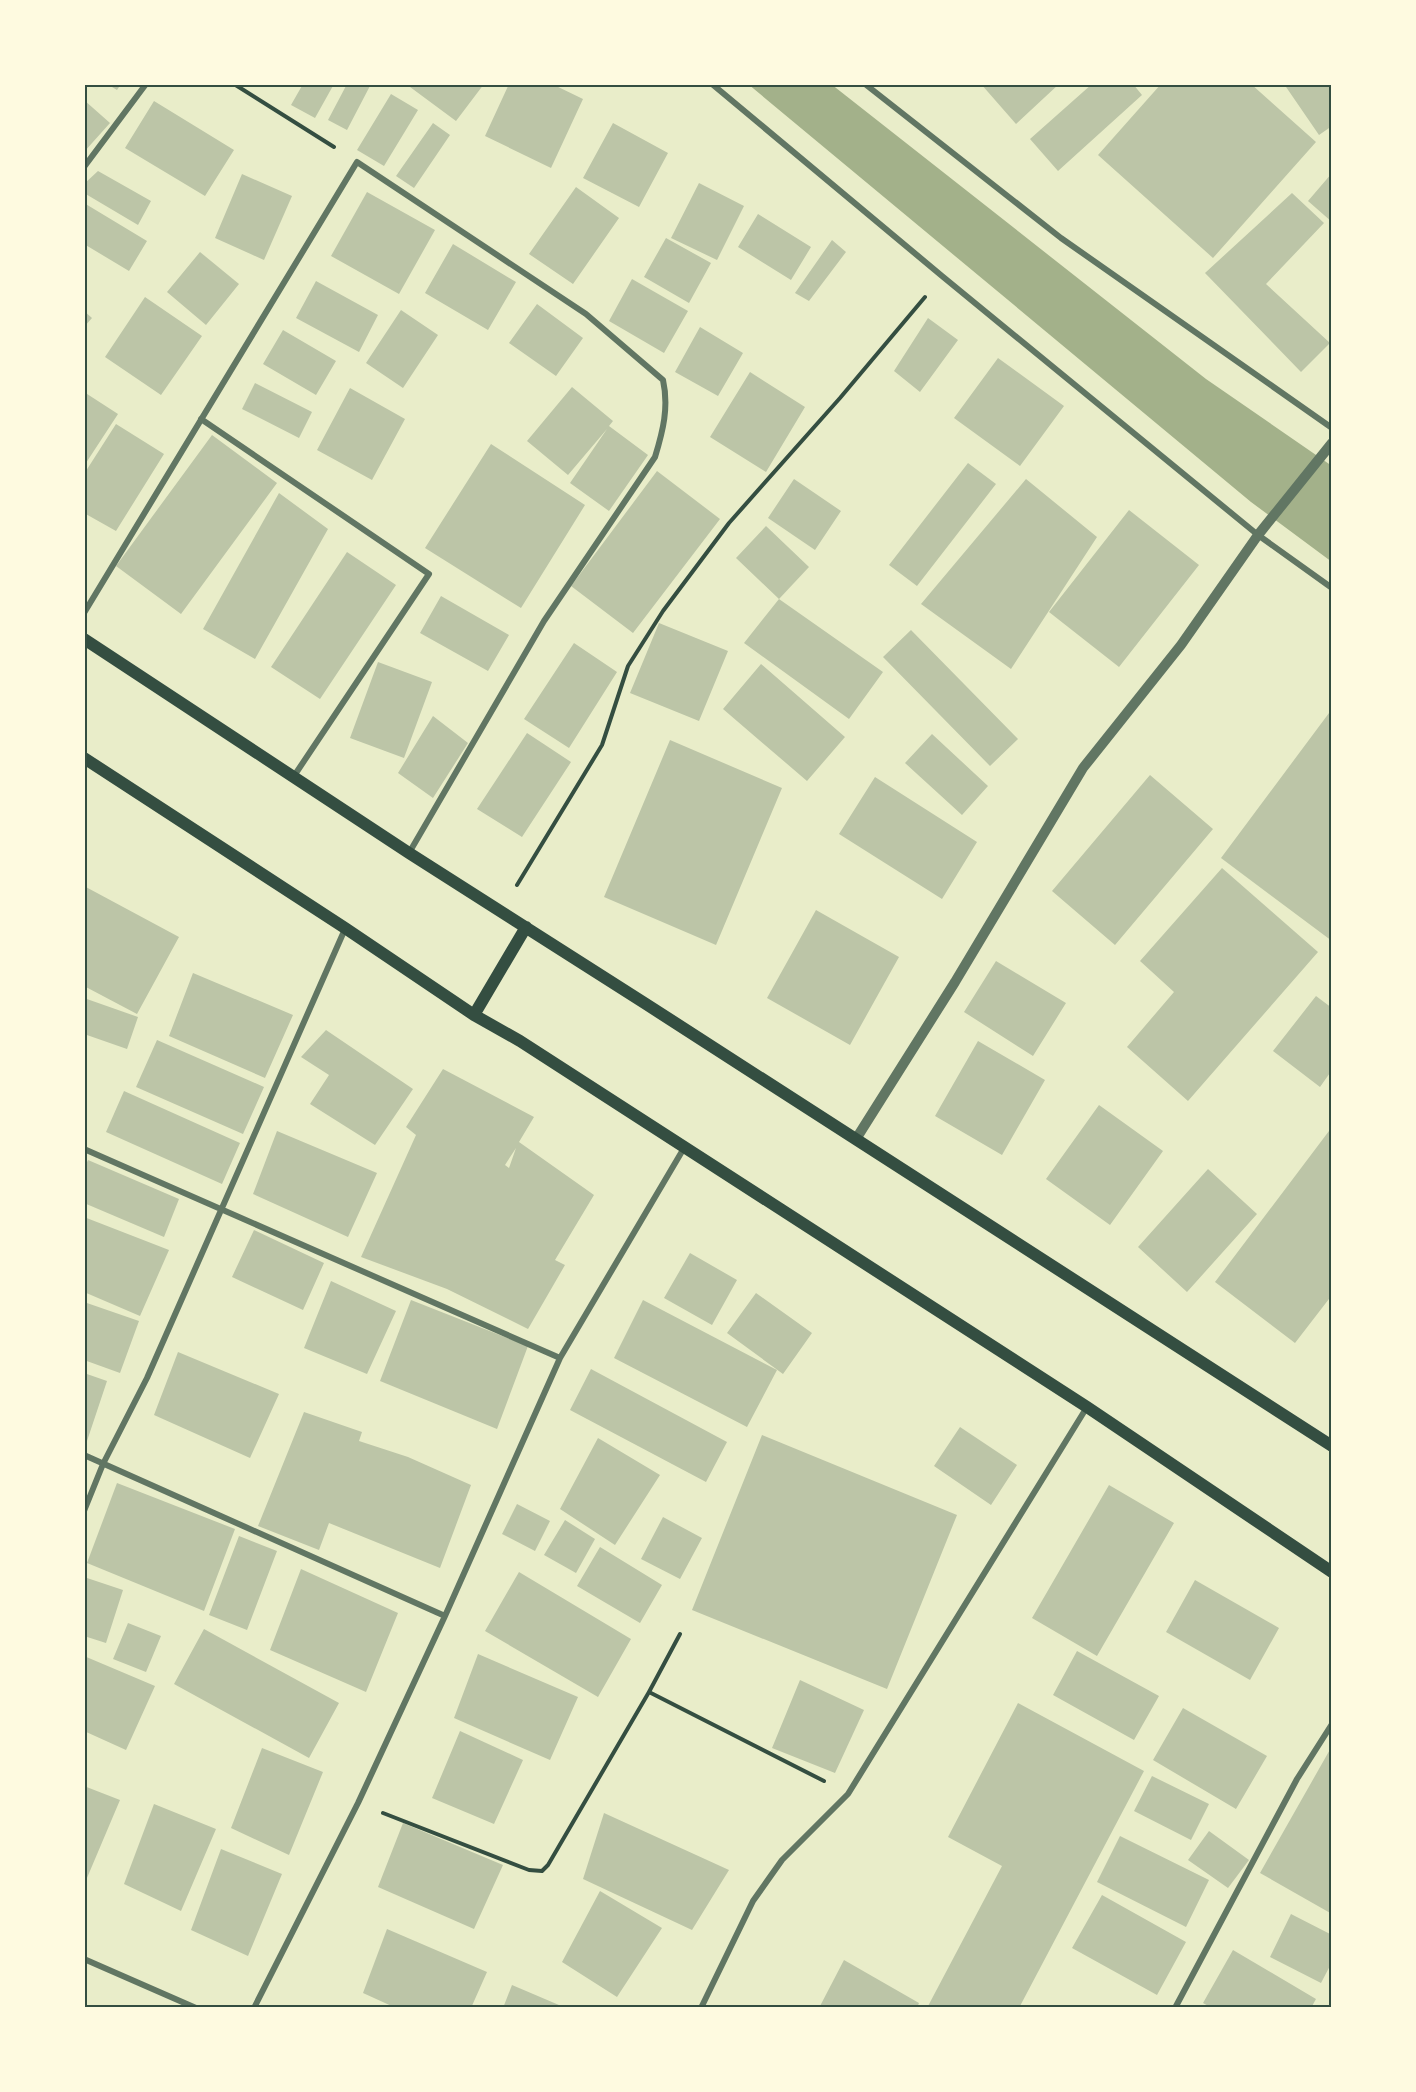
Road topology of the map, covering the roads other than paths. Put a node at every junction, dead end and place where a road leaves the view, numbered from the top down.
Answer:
1 (146, 84) edge
2 (712, 84) edge
3 (865, 84) edge
4 (84, 167) edge
5 (201, 419) junction
6 (1332, 429) edge
7 (1328, 447) edge
8 (1258, 535) junction
9 (1332, 588) edge
10 (84, 613) edge
11 (84, 639) edge
12 (84, 758) edge
13 (294, 776) junction
14 (409, 853) junction
15 (526, 927) junction
16 (345, 928) junction
17 (474, 1015) junction
18 (856, 1138) junction
19 (684, 1148) junction
20 (84, 1149) edge
21 (221, 1209) junction
22 (560, 1358) junction
23 (1088, 1407) junction
24 (1332, 1446) edge
25 (84, 1455) edge
26 (104, 1464) junction
27 (84, 1511) edge
28 (1332, 1572) edge
29 (445, 1616) junction
30 (1332, 1724) edge
31 (84, 1959) edge
32 (196, 2008) edge
33 (254, 2008) edge
34 (701, 2008) edge
35 (1175, 2008) edge

1 - 4 street
2 - 8 street
3 - 6 street
5 - 10 street
5 - 13 street
5 - 14 street
7 - 8 street
8 - 9 street
8 - 18 street
11 - 13 main road
12 - 16 main road
13 - 14 main road
14 - 15 main road
15 - 17 main road
15 - 18 main road
16 - 17 main road
16 - 21 street
17 - 19 main road
18 - 24 main road
19 - 22 street
19 - 23 main road
20 - 21 street
21 - 22 street
21 - 26 street
22 - 29 street
23 - 28 main road
23 - 34 street
25 - 26 street
26 - 27 street
26 - 29 street
29 - 33 street
30 - 35 street
31 - 32 street

